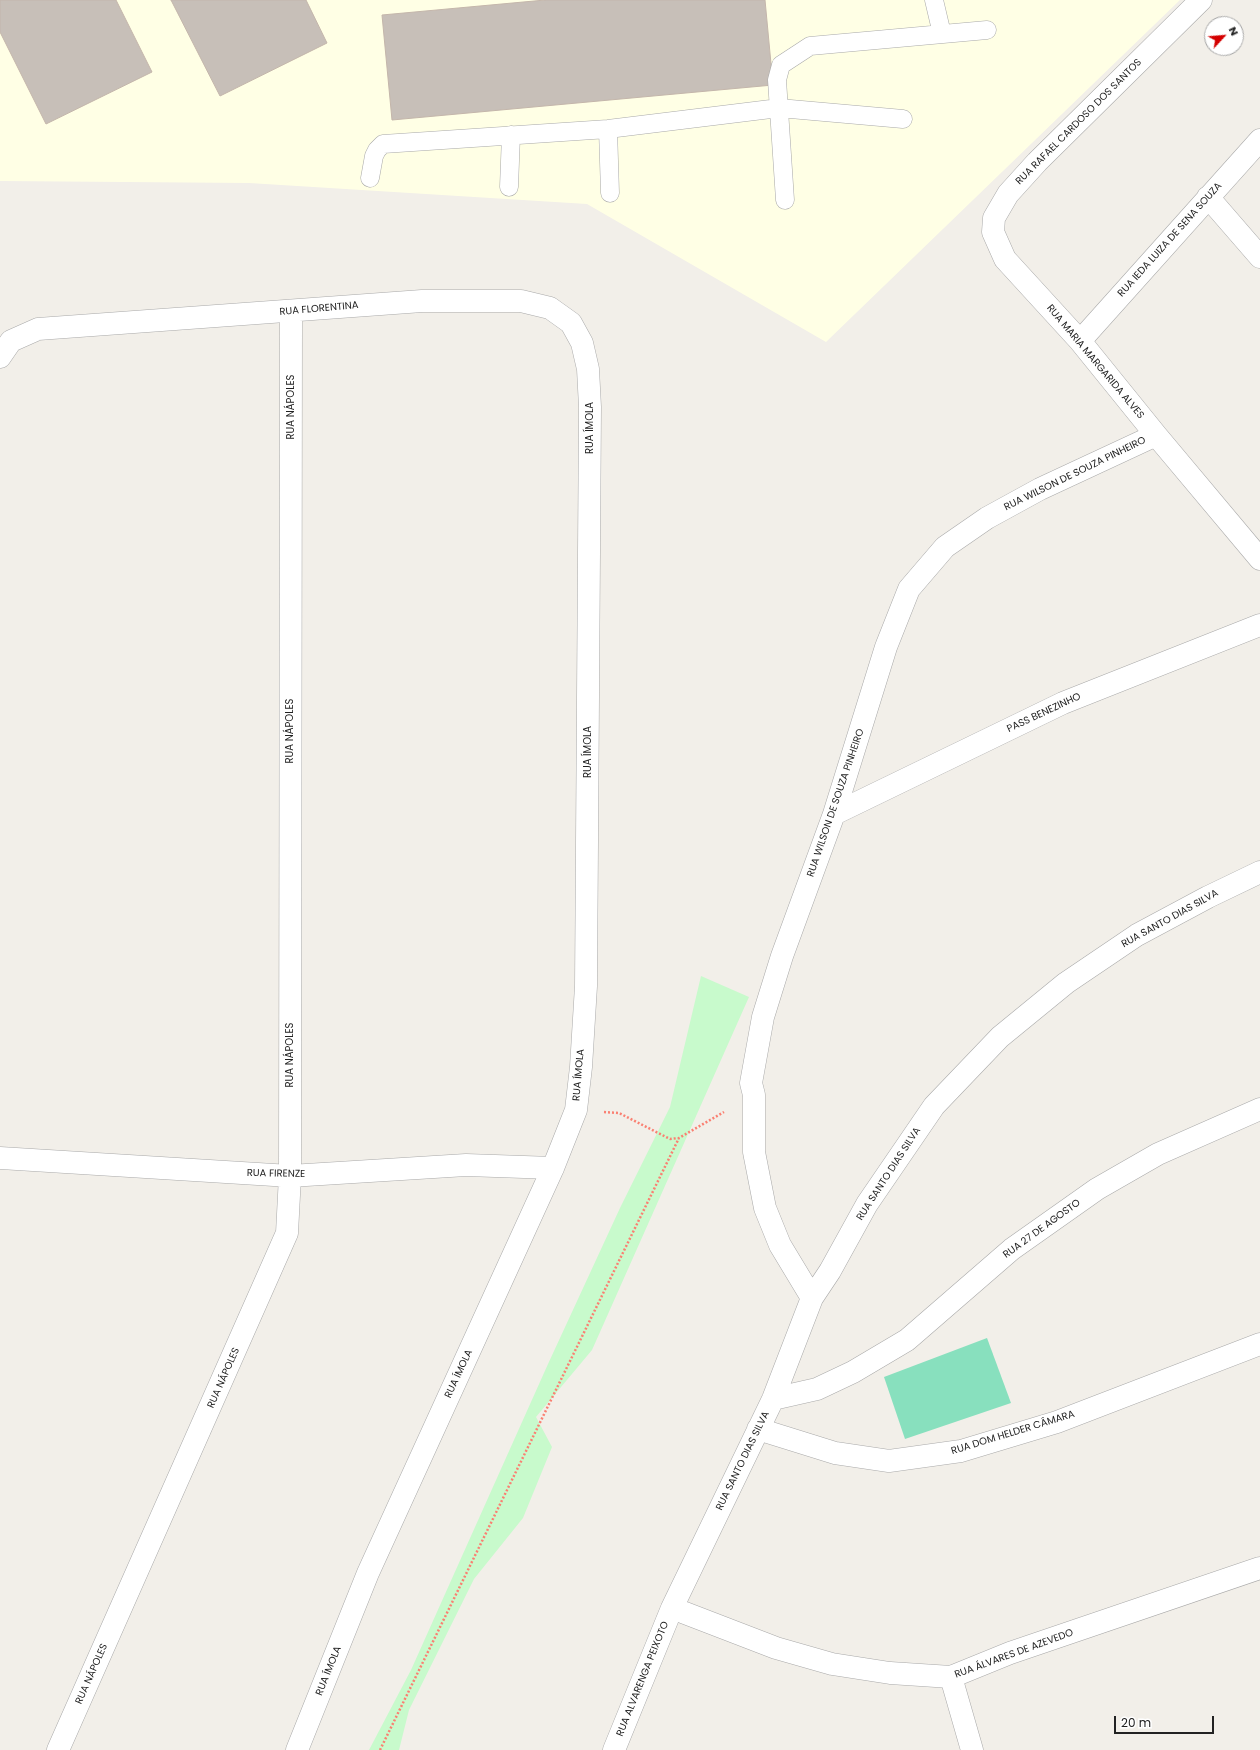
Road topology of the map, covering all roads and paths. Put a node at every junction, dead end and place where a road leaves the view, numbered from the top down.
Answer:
1 (934, 0) edge
2 (1201, 0) edge
3 (987, 30) dead end
4 (942, 34) junction
5 (779, 108) junction
6 (902, 120) dead end
7 (608, 129) junction
8 (511, 136) junction
9 (1260, 140) edge
10 (370, 178) dead end
11 (509, 187) dead end
12 (610, 193) dead end
13 (1208, 197) junction
14 (785, 200) dead end
15 (1260, 257) edge
16 (1005, 259) joint
17 (291, 312) junction
18 (1080, 341) junction
19 (582, 343) joint
20 (0, 357) edge
21 (1156, 435) junction
22 (1260, 560) edge
23 (1260, 625) edge
24 (834, 814) junction
25 (1260, 872) edge
26 (754, 1095) junction
27 (1260, 1109) edge
28 (619, 1113) dead end
29 (679, 1138) junction
30 (0, 1158) edge
31 (553, 1168) junction
32 (290, 1176) junction
33 (812, 1298) junction
34 (1260, 1344) edge
35 (773, 1399) junction
36 (758, 1429) junction
37 (1260, 1568) edge
38 (672, 1608) junction
39 (952, 1677) junction
40 (58, 1750) edge
41 (297, 1750) edge
42 (380, 1750) edge
43 (614, 1750) edge
44 (972, 1750) edge

1 - 4 lane
2 - 16 street, RUA RAFAEL CARDOSO DOS SANTOS
3 - 4 lane
4 - 5 lane
5 - 6 lane
5 - 7 lane
5 - 14 lane
7 - 8 lane
7 - 12 lane
8 - 10 lane
8 - 11 lane
9 - 13 street, RUA IEDA LUIZA DE SENA SOUZA
13 - 15 street
13 - 18 street, RUA IEDA LUIZA DE SENA SOUZA
16 - 18 street, RUA MARIA MARGARIDA ALVES
17 - 19 street, RUA FLORENTINA
17 - 20 street, RUA FLORENTINA
17 - 32 street, RUA NÁPOLES
18 - 21 street, RUA MARIA MARGARIDA ALVES
19 - 31 street, RUA ÍMOLA
21 - 22 street, RUA MARIA MARGARIDA ALVES
21 - 24 street, RUA WILSON DE SOUZA PINHEIRO
23 - 24 street, PASS BENEZINHO
24 - 26 street, RUA WILSON DE SOUZA PINHEIRO
25 - 33 street, RUA SANTO DIAS SILVA
26 - 29 path
26 - 33 street, RUA WILSON DE SOUZA PINHEIRO
27 - 35 street, RUA 27 DE AGOSTO
28 - 29 path
29 - 42 path
30 - 32 street, RUA FIRENZE
31 - 32 street, RUA FIRENZE
31 - 41 street, RUA ÍMOLA
32 - 40 street, RUA NÁPOLES
33 - 35 street, RUA SANTO DIAS SILVA
34 - 36 street, RUA DOM HELDER CÂMARA
35 - 36 street, RUA SANTO DIAS SILVA
36 - 38 street, RUA SANTO DIAS SILVA
37 - 39 street, RUA ÁLVARES DE AZEVEDO
38 - 39 street, RUA ÁLVARES DE AZEVEDO
38 - 43 street, RUA ALVARENGA PEIXOTO
39 - 44 street

